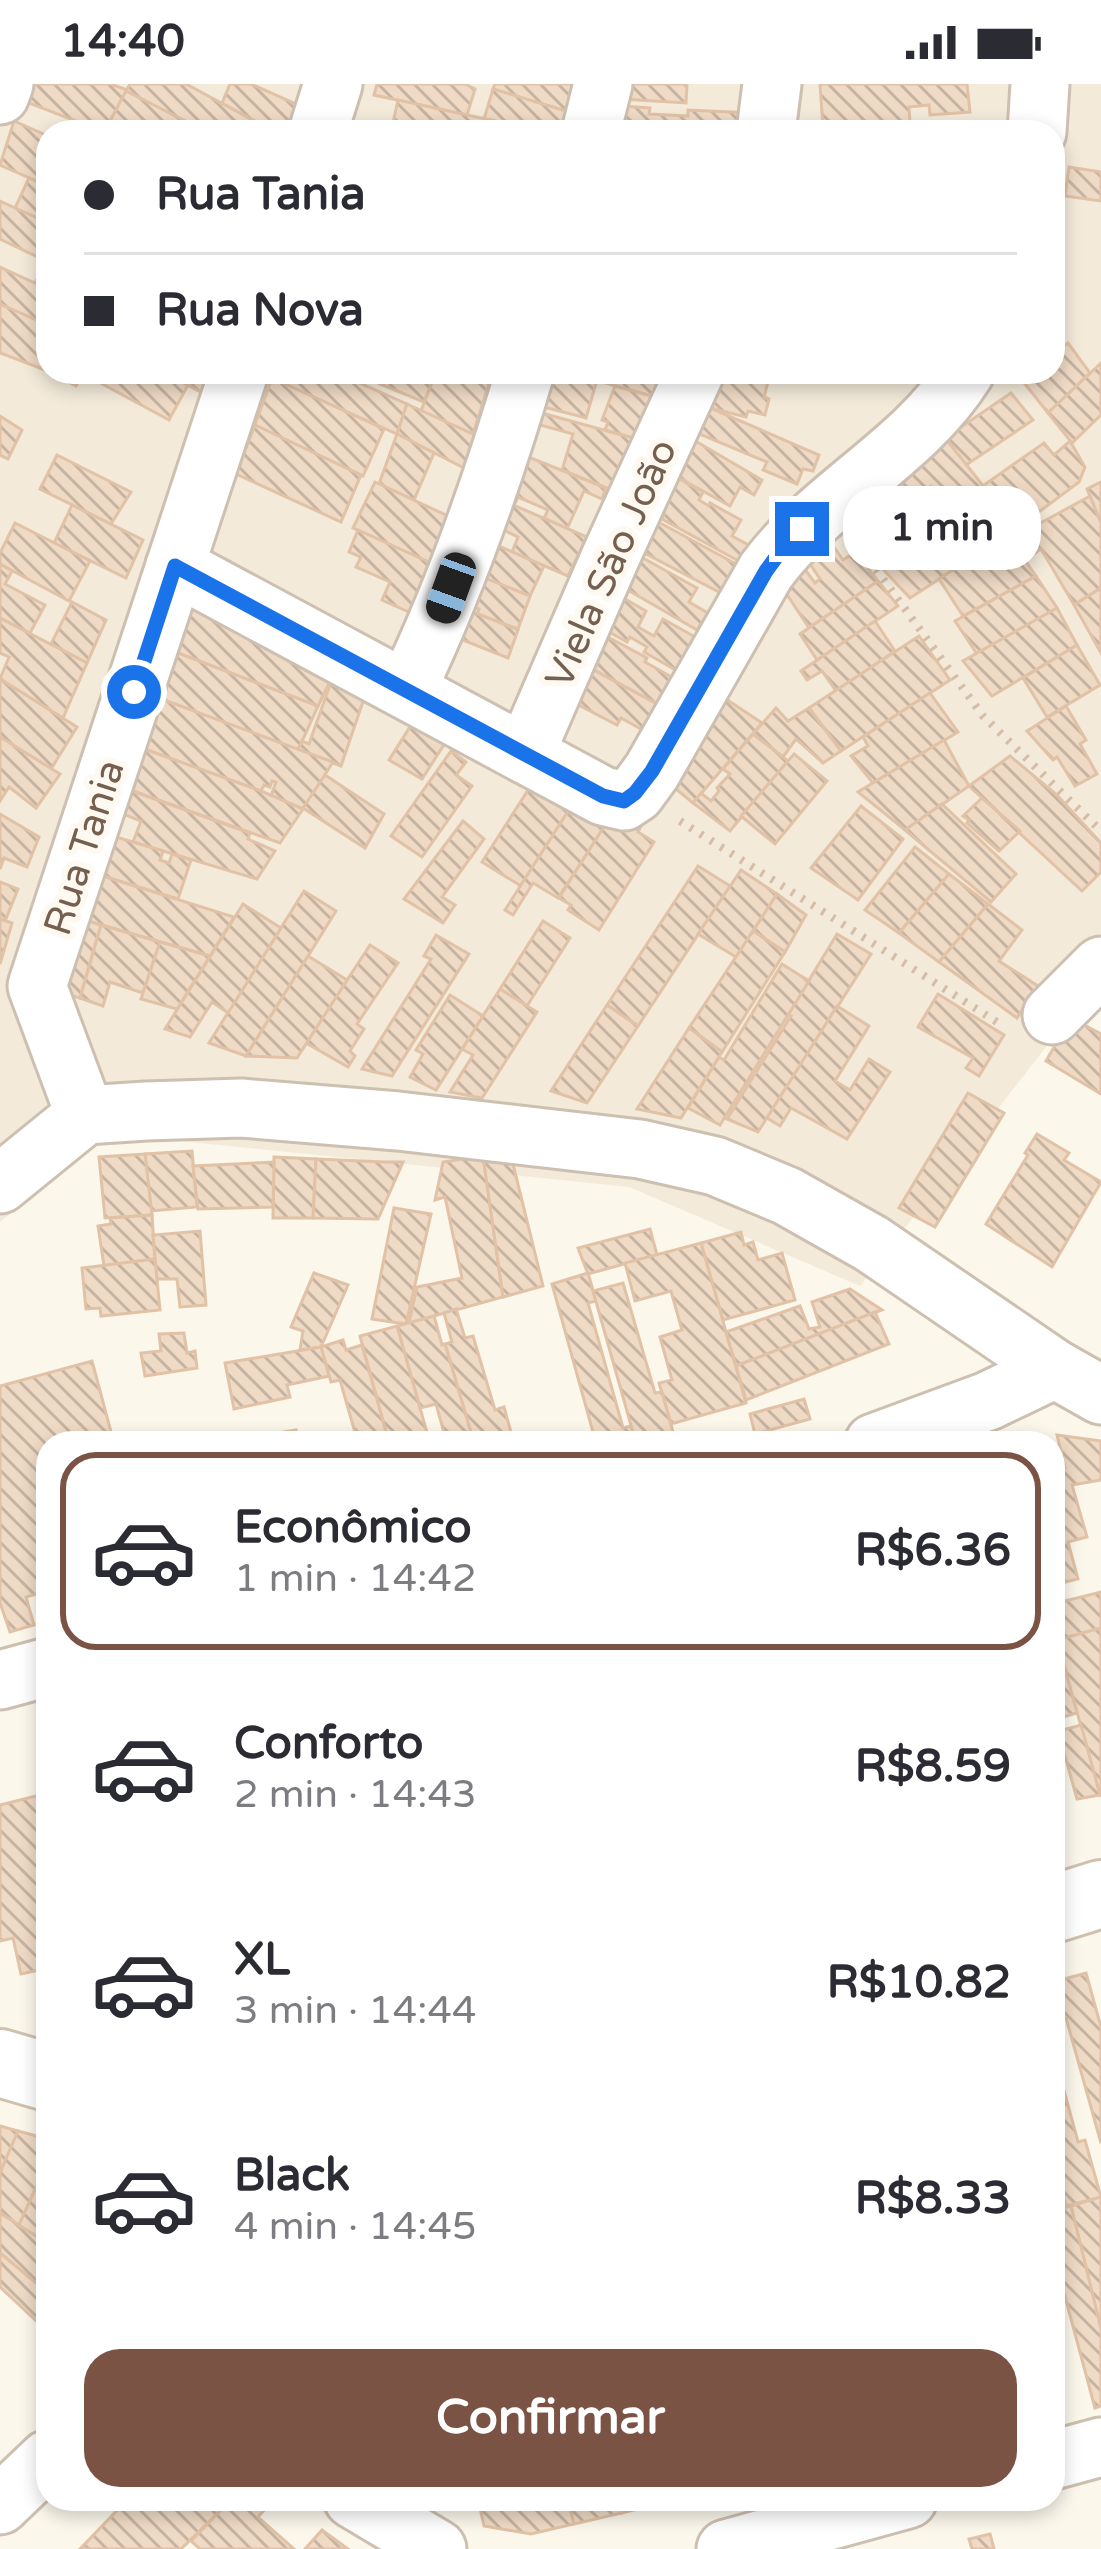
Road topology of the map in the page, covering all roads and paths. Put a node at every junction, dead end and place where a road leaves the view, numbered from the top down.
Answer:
1 (4, 84) edge
2 (333, 84) edge
3 (603, 84) edge
4 (772, 84) edge
5 (1040, 84) edge
6 (0, 95) edge
7 (322, 120) edge
8 (594, 120) edge
9 (768, 120) edge
10 (1038, 120) edge
11 (235, 384) edge
12 (522, 384) edge
13 (690, 384) edge
14 (956, 384) edge
15 (830, 505) junction
16 (175, 566) junction
17 (407, 689) junction
18 (525, 754) junction
19 (619, 795) junction
20 (1101, 831) edge
21 (1101, 966) edge
22 (19, 980) edge
23 (1052, 1016) joint
24 (85, 1115) junction
25 (0, 1184) edge
26 (1078, 1382) edge
27 (907, 1431) edge
28 (36, 1670) edge
29 (0, 1680) edge
30 (1101, 1894) edge
31 (1065, 1905) edge
32 (0, 2063) edge
33 (36, 2074) edge
34 (1101, 2447) edge
35 (1065, 2457) edge
36 (36, 2470) edge
37 (0, 2505) edge
38 (373, 2511) edge
39 (864, 2511) edge
40 (437, 2549) edge
41 (725, 2549) edge

1 - 6 street
2 - 7 street
3 - 8 street
4 - 9 street
5 - 10 street
11 - 16 street, Rua Tania
12 - 17 street
13 - 18 street, Viela São João
14 - 15 street
15 - 19 street
15 - 20 path
16 - 17 street
16 - 22 street, Rua Tania
17 - 18 street
18 - 19 street
19 - 23 path
21 - 23 street
22 - 24 street, Rua Tania
24 - 25 street
24 - 26 street
26 - 27 street
28 - 29 street
30 - 31 main road
32 - 33 main road
34 - 35 street
36 - 37 street
38 - 40 street
39 - 41 street

